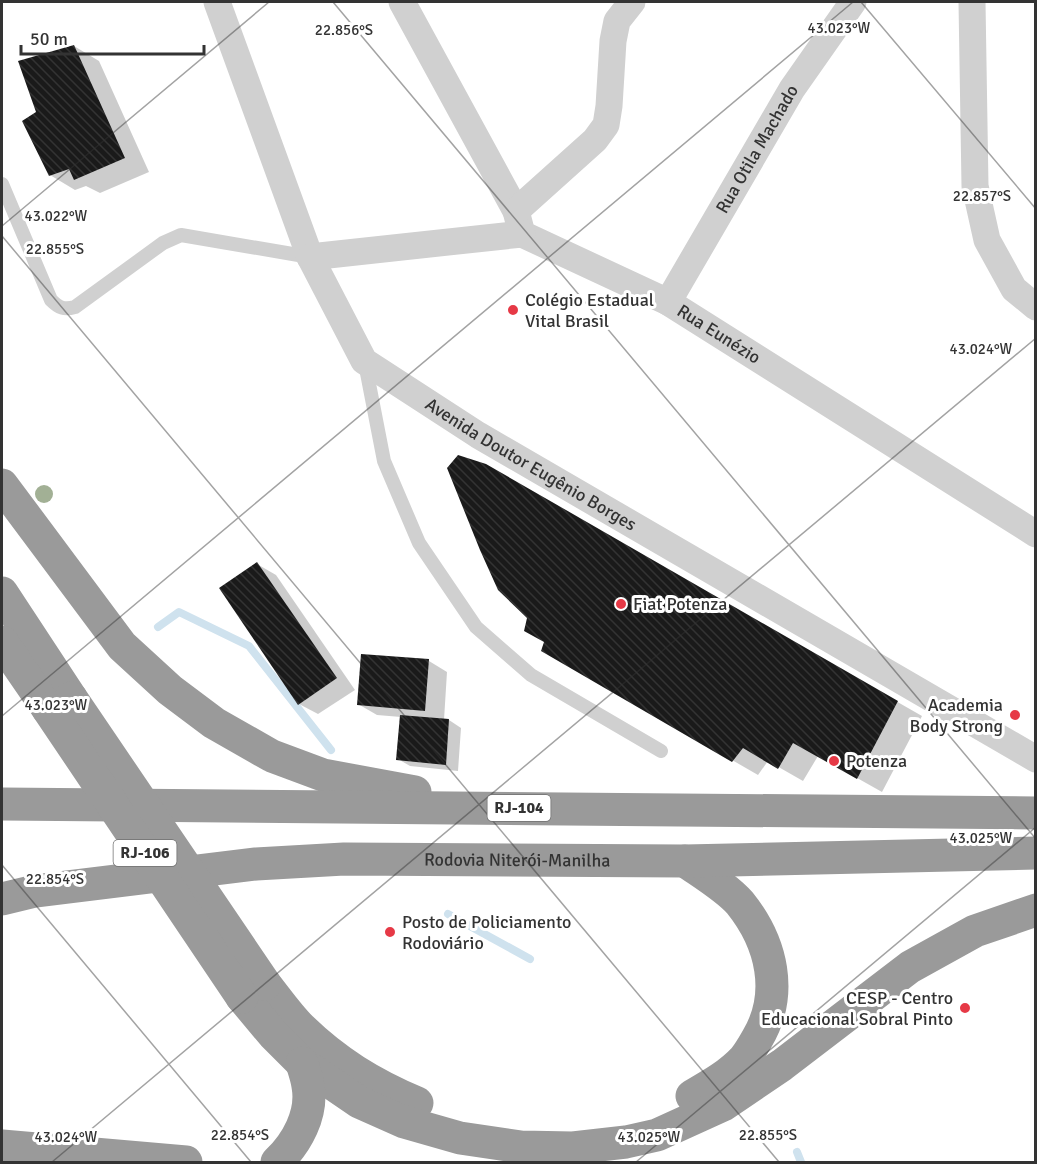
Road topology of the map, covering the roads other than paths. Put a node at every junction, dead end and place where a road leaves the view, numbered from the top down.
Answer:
1 (217, 2) edge
2 (402, 2) edge
3 (632, 2) edge
4 (853, 2) edge
5 (972, 2) edge
6 (2, 184) edge
7 (519, 223) junction
8 (310, 257) junction
9 (668, 302) junction
10 (1035, 307) edge
11 (364, 361) junction
12 (2, 485) edge
13 (1035, 534) edge
14 (2, 593) edge
15 (2, 642) edge
16 (59, 704) junction
17 (661, 752) dead end
18 (1035, 759) edge
19 (2, 804) edge
20 (496, 808) junction
21 (1035, 813) edge
22 (1035, 853) edge
23 (685, 861) junction
24 (35, 891) junction
25 (2, 899) edge
26 (1035, 910) edge
27 (2, 915) edge
28 (254, 991) junction
29 (302, 1063) junction
30 (657, 1135) junction
31 (2, 1145) edge
32 (186, 1162) edge
33 (278, 1162) edge
34 (633, 1162) edge

1 - 8 street, Avenida Doutor Eugênio Borges
2 - 7 street
3 - 7 street
4 - 9 street, Rua Otila Machado
5 - 10 street
6 - 8 lane
7 - 8 street
7 - 9 street, Rua Eunézio
8 - 11 street, Avenida Doutor Eugênio Borges
9 - 13 street, Rua Eunézio
11 - 17 lane
11 - 18 street, Avenida Doutor Eugênio Borges
12 - 20 highway
14 - 16 highway, RJ-106
15 - 16 highway, RJ-106
16 - 28 highway, RJ-106, bridge
19 - 20 highway, RJ-104
20 - 21 highway, RJ-104
22 - 23 highway, Rodovia Niterói-Manilha
23 - 24 highway, Rodovia Niterói-Manilha
23 - 28 highway, RJ-106
24 - 25 highway, Rodovia Niterói-Manilha
24 - 27 highway
26 - 30 highway, RJ-106
28 - 29 highway, RJ-106
29 - 30 highway, RJ-106
29 - 33 highway
30 - 34 highway
31 - 32 highway

